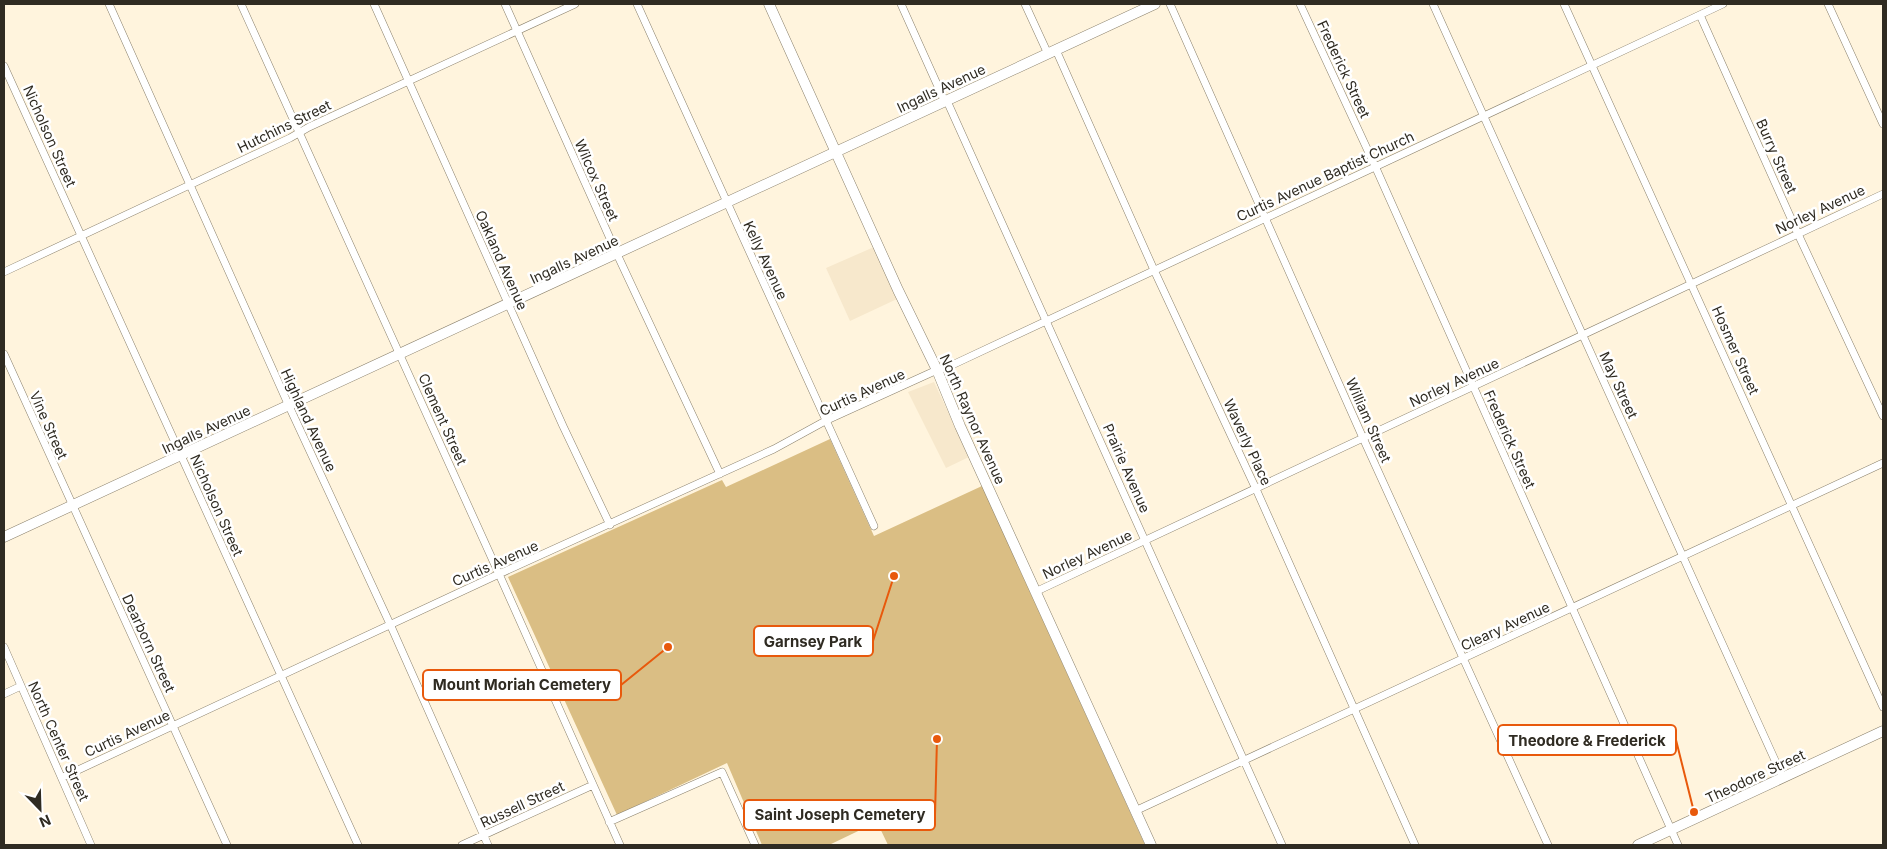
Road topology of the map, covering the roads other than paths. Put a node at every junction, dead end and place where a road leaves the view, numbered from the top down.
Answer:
1 (109, 4) edge
2 (241, 4) edge
3 (374, 4) edge
4 (505, 4) edge
5 (575, 4) edge
6 (637, 4) edge
7 (769, 4) edge
8 (901, 4) edge
9 (1025, 4) edge
10 (1170, 4) edge
11 (1300, 4) edge
12 (1432, 4) edge
13 (1564, 4) edge
14 (1723, 4) edge
15 (1828, 4) edge
16 (1151, 5) edge
17 (1700, 15) junction
18 (517, 31) junction
19 (1052, 52) junction
20 (1592, 65) junction
21 (4, 66) edge
22 (409, 80) junction
23 (946, 101) junction
24 (1482, 116) junction
25 (1883, 124) edge
26 (299, 132) junction
27 (835, 153) junction
28 (1375, 166) junction
29 (190, 185) junction
30 (1883, 194) edge
31 (726, 204) junction
32 (1265, 218) junction
33 (1798, 234) junction
34 (81, 236) junction
35 (617, 254) junction
36 (1154, 270) junction
37 (4, 272) edge
38 (1693, 284) junction
39 (509, 304) junction
40 (1047, 321) junction
41 (1583, 335) junction
42 (4, 354) edge
43 (400, 355) junction
44 (937, 370) junction
45 (1473, 387) junction
46 (289, 406) junction
47 (1883, 416) edge
48 (827, 420) junction
49 (1363, 438) junction
50 (181, 456) junction
51 (1883, 463) edge
52 (720, 474) junction
53 (1256, 488) junction
54 (72, 506) junction
55 (1792, 506) junction
56 (610, 525) junction
57 (874, 526) dead end
58 (4, 537) edge
59 (1146, 540) junction
60 (1684, 556) junction
61 (499, 574) junction
62 (1035, 592) junction
63 (1572, 609) junction
64 (390, 624) junction
65 (4, 647) edge
66 (1463, 659) junction
67 (280, 675) junction
68 (21, 686) junction
69 (4, 694) edge
70 (1883, 707) edge
71 (1354, 710) junction
72 (172, 725) junction
73 (1883, 731) edge
74 (1244, 761) junction
75 (63, 777) junction
76 (1783, 778) junction
77 (593, 785) junction
78 (1136, 811) junction
79 (609, 822) junction
80 (1672, 829) junction
81 (484, 835) junction
82 (90, 845) edge
83 (228, 845) edge
84 (358, 845) edge
85 (462, 845) edge
86 (488, 845) edge
87 (620, 845) edge
88 (755, 845) edge
89 (1151, 845) edge
90 (1282, 845) edge
91 (1415, 845) edge
92 (1548, 845) edge
93 (1638, 845) edge
94 (1678, 845) edge

1 - 29 street, Highland Avenue
2 - 26 street, Clement Street
3 - 22 street, Oakland Avenue
4 - 18 street, Wilcox Street
5 - 18 street, Hutchins Street
6 - 31 street, Kelly Avenue
7 - 27 street, North Raynor Avenue
8 - 23 street, Prairie Avenue
9 - 19 street, Waverly Place
10 - 32 street, William Street
11 - 28 street, Frederick Street
12 - 24 street, May Street
13 - 20 street, Hosmer Street
14 - 17 street, Curtis Avenue Baptist Church
15 - 25 street
16 - 19 street, Ingalls Avenue
17 - 20 street, Curtis Avenue Baptist Church
17 - 33 street, Burry Street
18 - 22 street, Hutchins Street
18 - 35 street, Wilcox Street
19 - 23 street, Ingalls Avenue
19 - 36 street, Waverly Place
20 - 24 street, Curtis Avenue Baptist Church
20 - 38 street, Hosmer Street
21 - 34 street, Nicholson Street
22 - 26 street, Hutchins Street
22 - 39 street, Oakland Avenue
23 - 27 street, Ingalls Avenue
23 - 40 street, Prairie Avenue
24 - 28 street, Curtis Avenue Baptist Church
24 - 41 street, May Street
26 - 29 street, Hutchins Street
26 - 43 street, Clement Street
27 - 31 street, Ingalls Avenue
27 - 44 street, North Raynor Avenue
28 - 32 street, Curtis Avenue Baptist Church
28 - 45 street, Frederick Street
29 - 34 street, Hutchins Street
29 - 46 street, Highland Avenue
30 - 33 street, Norley Avenue
31 - 35 street, Ingalls Avenue
31 - 48 street, Kelly Avenue
32 - 36 street, Curtis Avenue Baptist Church
32 - 49 street, William Street
33 - 38 street, Norley Avenue
33 - 47 street, Burry Street
34 - 37 street, Hutchins Street
34 - 50 street, Nicholson Street
35 - 39 street, Ingalls Avenue
35 - 52 street, Wilcox Street
36 - 40 street, Curtis Avenue Baptist Church
36 - 53 street, Waverly Place
38 - 41 street, Norley Avenue
38 - 55 street, Hosmer Street
39 - 43 street, Ingalls Avenue
39 - 56 street, Oakland Avenue
40 - 44 street, Curtis Avenue Baptist Church
40 - 59 street, Prairie Avenue
41 - 45 street, Norley Avenue
41 - 60 street, May Street
42 - 54 street, Vine Street
43 - 46 street, Ingalls Avenue
43 - 61 street, Clement Street
44 - 48 street, Curtis Avenue
44 - 62 street, North Raynor Avenue
45 - 49 street, Norley Avenue
45 - 63 street, Frederick Street
46 - 50 street, Ingalls Avenue
46 - 64 street, Highland Avenue
48 - 52 street, Curtis Avenue
48 - 57 street, Kelly Avenue
49 - 53 street, Norley Avenue
49 - 66 street, William Street
50 - 54 street, Ingalls Avenue
50 - 67 street, Nicholson Street
51 - 55 street, Cleary Avenue
52 - 56 street, Curtis Avenue
53 - 59 street, Norley Avenue
53 - 71 street, Waverly Place
54 - 58 street, Ingalls Avenue
54 - 72 street, Dearborn Street
55 - 60 street, Cleary Avenue
55 - 70 street, Hosmer Street
56 - 61 street, Curtis Avenue
59 - 62 street, Norley Avenue
59 - 74 street, Prairie Avenue
60 - 63 street, Cleary Avenue
60 - 76 street, May Street
61 - 64 street, Curtis Avenue
61 - 77 street, Clement Street
62 - 78 street, North Raynor Avenue
63 - 66 street, Cleary Avenue
63 - 80 street, Frederick Street
64 - 67 street, Curtis Avenue
64 - 81 street, Highland Avenue
65 - 68 street, North Center Street
66 - 71 street, Cleary Avenue
66 - 92 street, William Street
67 - 72 street, Curtis Avenue
67 - 84 street, Nicholson Street
68 - 69 street
68 - 75 street, North Center Street
71 - 74 street, Cleary Avenue
71 - 91 street, Waverly Place
72 - 75 street, Curtis Avenue
72 - 83 street, Dearborn Street
73 - 76 street, Theodore Street
74 - 78 street, Cleary Avenue
74 - 90 street, Prairie Avenue
75 - 82 street, North Center Street
76 - 80 street, Theodore Street
77 - 79 street, Clement Street
77 - 81 street, Russell Street
78 - 89 street, North Raynor Avenue
79 - 87 street, Clement Street
79 - 88 street
80 - 93 street, Theodore Street
80 - 94 street, Frederick Street
81 - 85 street, Russell Street
81 - 86 street, Highland Avenue

